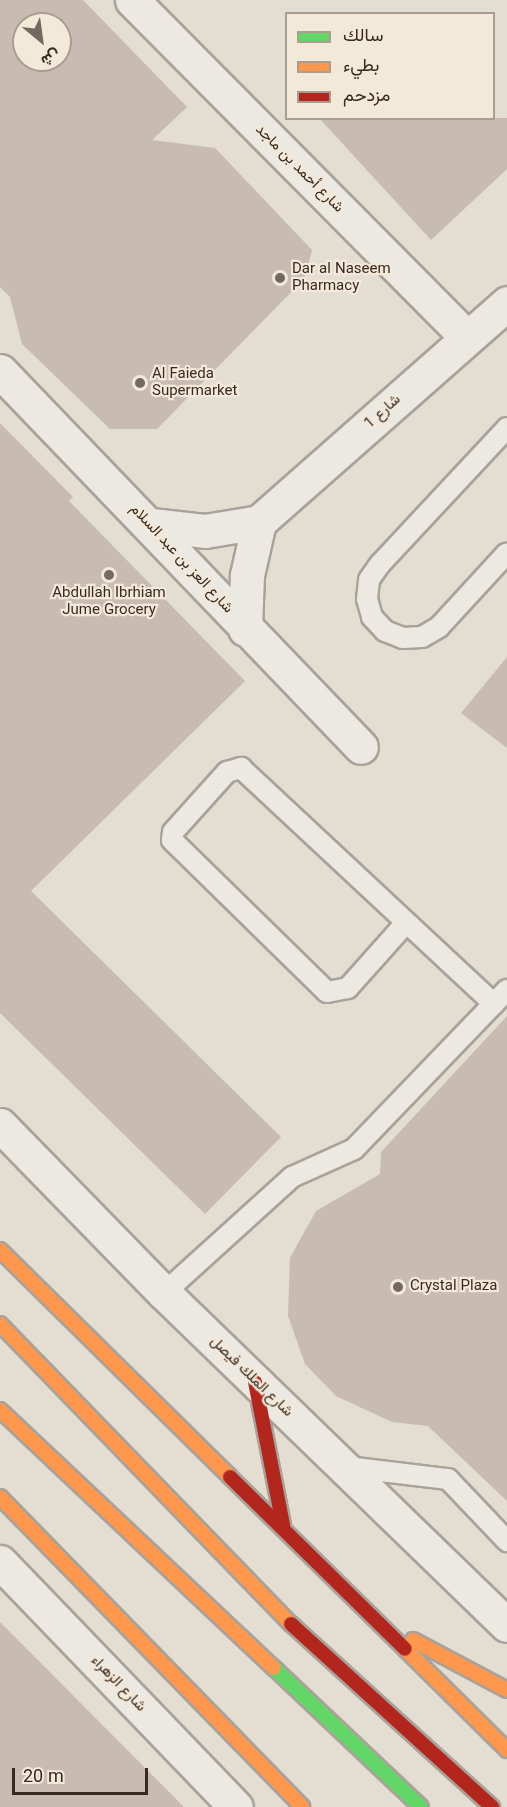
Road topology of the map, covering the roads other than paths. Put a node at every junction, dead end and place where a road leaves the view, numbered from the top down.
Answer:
1 (132, 0) edge
2 (507, 303) edge
3 (467, 337) junction
4 (0, 371) edge
5 (507, 429) edge
6 (259, 522) junction
7 (151, 525) junction
8 (507, 553) edge
9 (246, 629) junction
10 (361, 747) dead end
11 (405, 924) junction
12 (500, 997) edge
13 (0, 1125) edge
14 (0, 1250) edge
15 (164, 1293) junction
16 (0, 1324) edge
17 (255, 1382) junction
18 (0, 1410) edge
19 (348, 1467) junction
20 (0, 1497) edge
21 (283, 1525) junction
22 (507, 1540) edge
23 (0, 1562) edge
24 (377, 1619) junction
25 (507, 1624) edge
26 (507, 1689) edge
27 (507, 1750) edge
28 (236, 1807) edge
29 (303, 1807) edge
30 (421, 1807) edge
31 (492, 1807) edge

1 - 3 street, شارع أحمد بن ماجد
2 - 3 street, شارع 1
3 - 6 street, شارع 1
4 - 7 street, شارع العز بن عبد السلام
5 - 8 lane
6 - 7 street
6 - 9 street
7 - 9 street, شارع العز بن عبد السلام
9 - 10 street, شارع العز بن عبد السلام
11 - 11 lane
11 - 12 lane
12 - 15 lane
13 - 15 street, شارع الملك فيصل
14 - 21 main road
15 - 17 street, شارع الملك فيصل
16 - 31 main road
17 - 19 street, شارع الملك فيصل
17 - 21 main road
18 - 30 main road
19 - 22 lane
19 - 25 street, شارع الملك فيصل
20 - 29 main road
21 - 24 main road
23 - 28 street, شارع الزهراء
24 - 26 main road
24 - 27 main road

